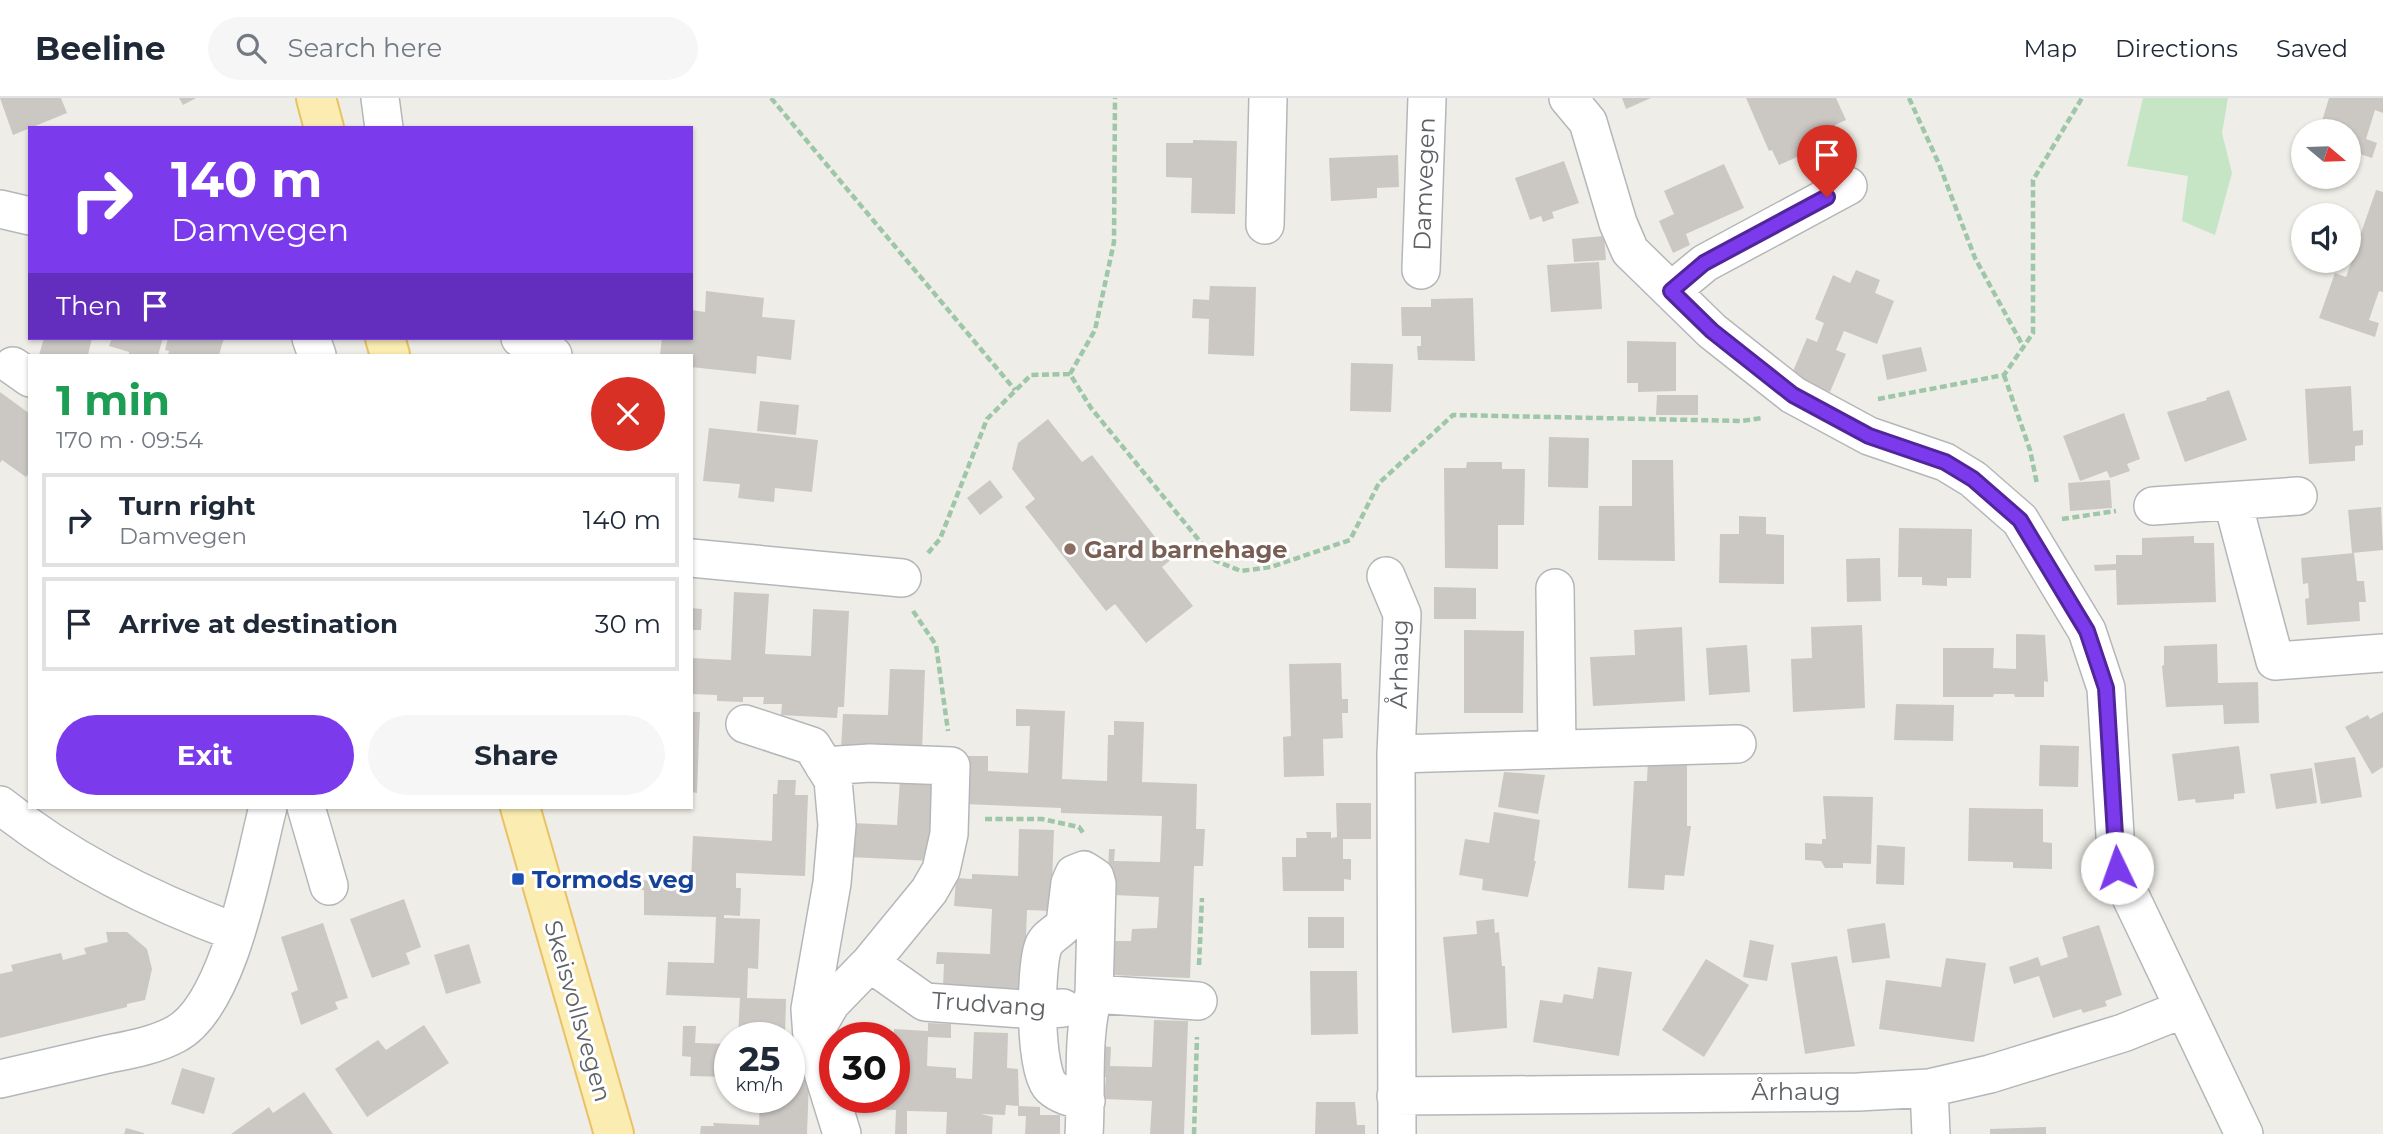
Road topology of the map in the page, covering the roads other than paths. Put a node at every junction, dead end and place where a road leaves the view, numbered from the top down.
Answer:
1 (316, 98) edge
2 (380, 98) edge
3 (1268, 98) edge
4 (1427, 98) edge
5 (1567, 98) edge
6 (323, 126) edge
7 (384, 126) edge
8 (1848, 186) dead end
9 (0, 209) edge
10 (28, 216) edge
11 (1265, 225) dead end
12 (1421, 270) dead end
13 (1671, 291) junction
14 (524, 340) edge
15 (551, 354) edge
16 (2298, 496) dead end
17 (2233, 503) junction
18 (2153, 506) road end
19 (693, 558) edge
20 (1386, 576) dead end
21 (902, 578) road end
22 (1555, 588) dead end
23 (2383, 653) edge
24 (745, 724) dead end
25 (1737, 744) dead end
26 (1557, 749) junction
27 (1396, 754) junction
28 (824, 766) junction
29 (0, 806) edge
30 (267, 809) edge
31 (307, 809) edge
32 (521, 809) edge
33 (329, 886) dead end
34 (235, 932) junction
35 (870, 963) junction
36 (1198, 1001) road end
37 (1092, 1002) junction
38 (2183, 1009) junction
39 (1038, 1010) junction
40 (812, 1037) junction
41 (0, 1079) edge
42 (1930, 1088) junction
43 (1396, 1096) junction
44 (1085, 1117) edge
45 (614, 1134) edge
46 (842, 1134) edge
47 (1397, 1134) edge
48 (1931, 1134) edge
49 (2244, 1134) edge

1 - 6 main road
2 - 7 street
3 - 11 street
4 - 12 street, Damvegen
5 - 13 street
8 - 13 street
9 - 10 street
13 - 38 street
14 - 15 street
16 - 17 street
17 - 18 street
17 - 23 street
19 - 21 street
20 - 27 street, Århaug
22 - 26 street
24 - 28 street
25 - 26 street
26 - 27 street
27 - 43 street, Århaug
28 - 35 street
28 - 40 street
29 - 34 street
30 - 34 street
31 - 33 street
32 - 45 main road, Skeisvollsvegen
34 - 41 street
35 - 39 street, Trudvang
35 - 40 street
36 - 37 street, Trudvang
37 - 39 street, Trudvang
37 - 39 street
37 - 44 street
38 - 42 street, Århaug
38 - 49 street
39 - 44 street
40 - 46 street
42 - 43 street, Århaug
42 - 48 street
43 - 47 street, Århaug

